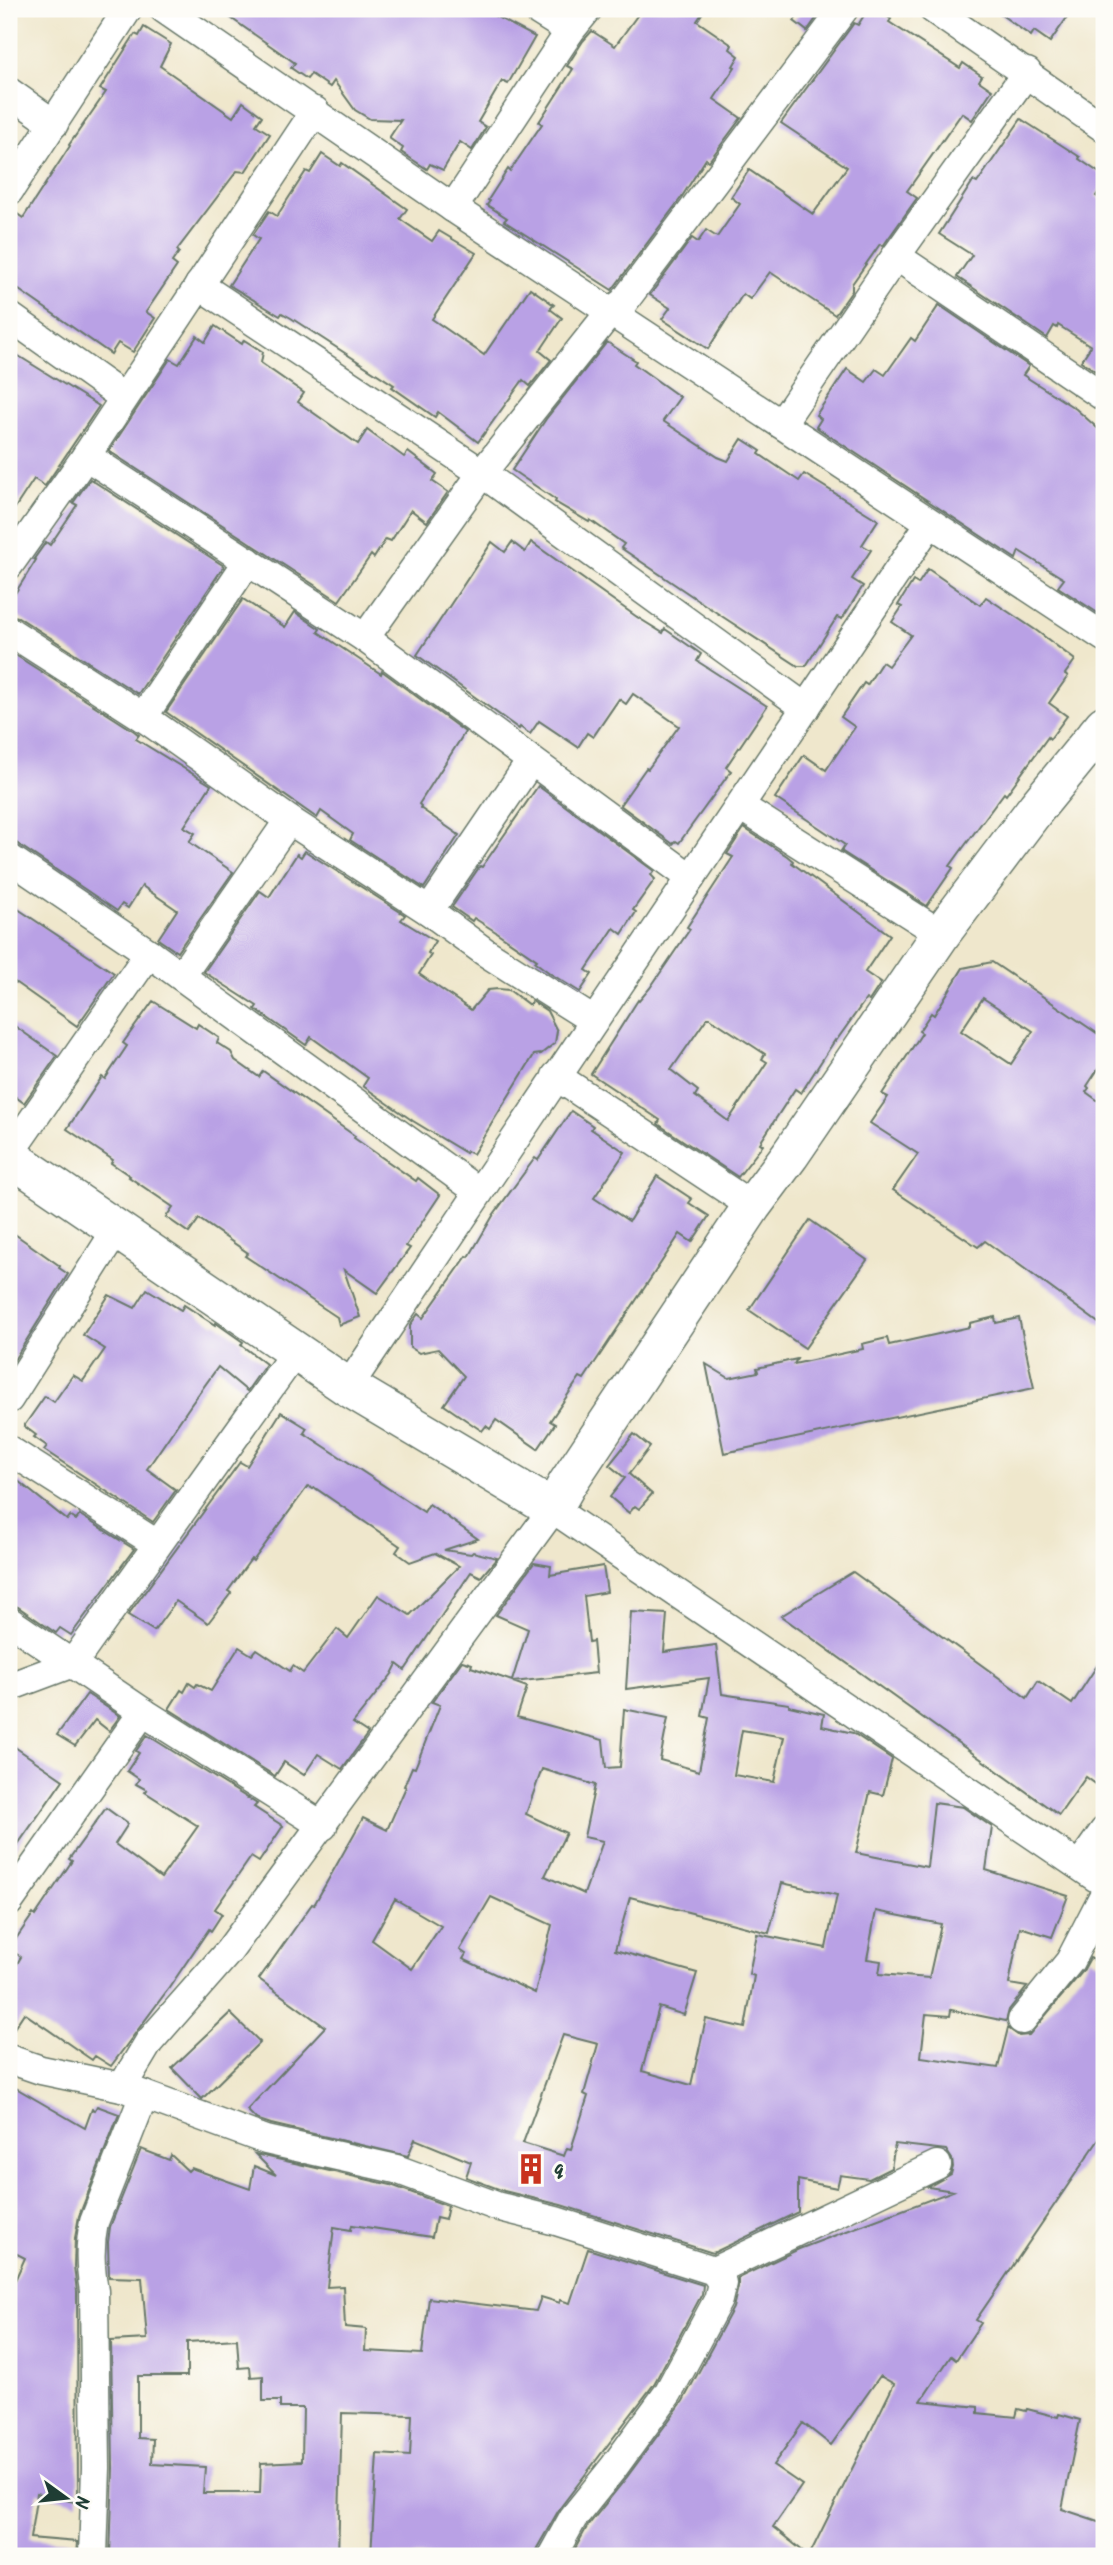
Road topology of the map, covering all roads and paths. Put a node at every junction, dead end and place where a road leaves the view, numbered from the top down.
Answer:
1 (128, 9) edge
2 (164, 9) edge
3 (535, 9) edge
4 (588, 9) edge
5 (844, 9) edge
6 (933, 9) edge
7 (570, 31) junction
8 (1027, 72) junction
9 (9, 92) edge
10 (315, 111) junction
11 (54, 124) junction
12 (1104, 128) edge
13 (9, 191) edge
14 (453, 208) junction
15 (896, 256) junction
16 (199, 285) junction
17 (611, 311) junction
18 (9, 316) edge
19 (124, 397) junction
20 (1104, 397) edge
21 (781, 424) junction
22 (86, 456) junction
23 (482, 473) junction
24 (930, 523) junction
25 (247, 561) junction
26 (9, 565) edge
27 (9, 631) edge
28 (1104, 637) edge
29 (365, 638) junction
30 (806, 708) junction
31 (143, 717) junction
32 (1104, 725) edge
33 (531, 761) junction
34 (740, 806) junction
35 (289, 820) junction
36 (9, 858) edge
37 (691, 878) junction
38 (429, 911) junction
39 (941, 934) junction
40 (149, 953) junction
41 (181, 976) junction
42 (594, 1021) junction
43 (556, 1076) junction
44 (9, 1155) edge
45 (479, 1192) junction
46 (751, 1206) junction
47 (117, 1229) junction
48 (296, 1351) junction
49 (348, 1387) junction
50 (9, 1399) edge
51 (9, 1450) edge
52 (553, 1509) junction
53 (157, 1544) junction
54 (9, 1621) edge
55 (73, 1663) junction
56 (9, 1687) edge
57 (143, 1712) junction
58 (323, 1826) junction
59 (1104, 1831) edge
60 (1080, 1865) junction
61 (1104, 1883) edge
62 (1104, 1895) edge
63 (9, 1900) edge
64 (1022, 2020) dead end
65 (9, 2059) edge
66 (133, 2091) junction
67 (937, 2165) dead end
68 (714, 2271) junction
69 (93, 2556) edge
70 (552, 2556) edge

1 - 11 street
2 - 10 street
3 - 7 street
4 - 7 street
5 - 17 street
6 - 8 street
7 - 14 street
8 - 12 street
8 - 15 street
9 - 11 street
10 - 14 street
10 - 16 street
11 - 13 street
14 - 17 street
15 - 20 street
15 - 21 street
16 - 19 street
16 - 23 street
17 - 21 street
17 - 23 street
18 - 19 street
19 - 22 street
21 - 24 street
22 - 25 street
22 - 26 street
23 - 29 street
23 - 30 street
24 - 28 street
24 - 30 street
25 - 29 street
25 - 31 street
27 - 31 street
29 - 33 street
30 - 34 street
31 - 35 street
32 - 39 street
33 - 37 street
33 - 38 street
34 - 37 street
34 - 39 street
35 - 38 street
35 - 41 street
36 - 40 street
37 - 42 street
38 - 42 street
39 - 46 street
40 - 41 street
40 - 44 street
41 - 45 street
42 - 43 street
43 - 45 street
43 - 46 street
44 - 47 street
45 - 49 street
46 - 52 street
47 - 48 street
47 - 50 street
48 - 49 street
48 - 53 street
49 - 52 street
51 - 53 street
52 - 58 street
52 - 60 street
53 - 55 street
54 - 55 street
55 - 56 street
55 - 57 street
57 - 58 street
57 - 63 street
58 - 66 street
59 - 60 street
60 - 61 street
62 - 64 street
65 - 66 street
66 - 68 street
66 - 69 street
67 - 68 street
68 - 70 street

